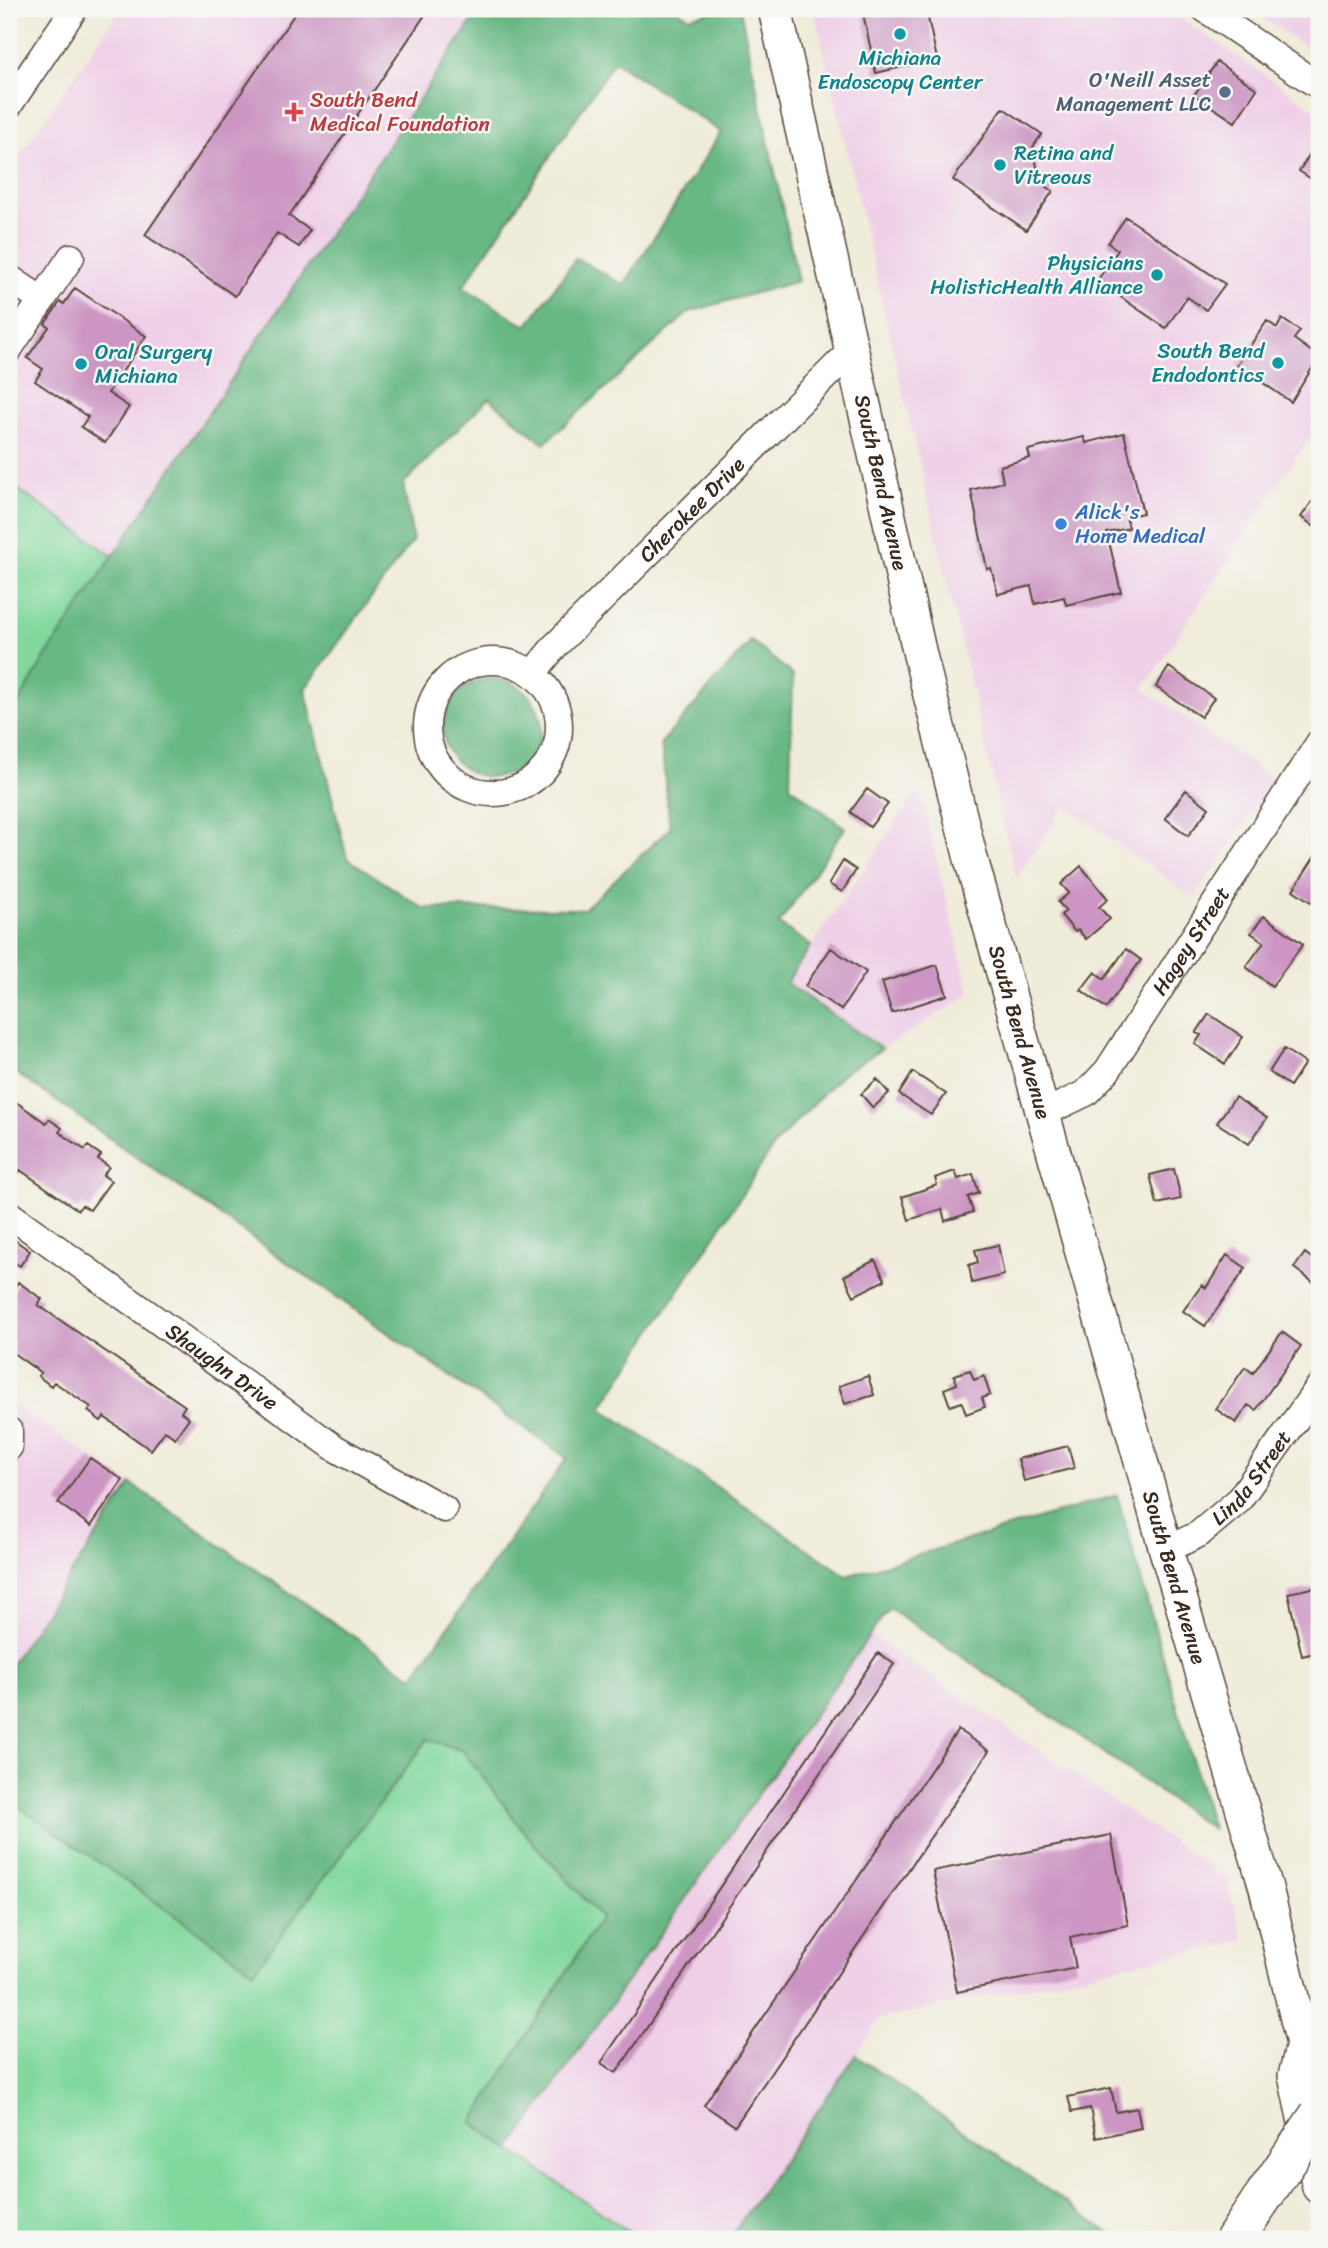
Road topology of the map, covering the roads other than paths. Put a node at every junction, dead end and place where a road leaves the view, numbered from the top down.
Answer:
1 (74, 9) edge
2 (775, 9) edge
3 (1206, 9) edge
4 (1319, 86) edge
5 (9, 105) edge
6 (71, 257) dead end
7 (9, 278) edge
8 (42, 300) junction
9 (9, 349) edge
10 (852, 350) junction
11 (533, 673) junction
12 (1319, 743) edge
13 (1042, 1114) junction
14 (9, 1214) edge
15 (1319, 1387) edge
16 (9, 1432) edge
17 (9, 1447) edge
18 (444, 1509) dead end
19 (1166, 1550) junction
20 (1311, 2050) edge
21 (1319, 2115) edge
22 (1319, 2187) edge
23 (1235, 2239) edge

1 - 5 street
2 - 10 main road, South Bend Avenue
3 - 4 street
6 - 8 street
7 - 8 street
8 - 9 street
10 - 11 street, Cherokee Drive
10 - 13 main road, South Bend Avenue
11 - 11 street
12 - 13 street, Hagey Street
13 - 19 main road, South Bend Avenue
14 - 18 street, Shaughn Drive
15 - 19 street, Linda Street
16 - 17 street
19 - 20 main road, South Bend Avenue
20 - 22 main road, South Bend Avenue
21 - 23 highway, bridge

